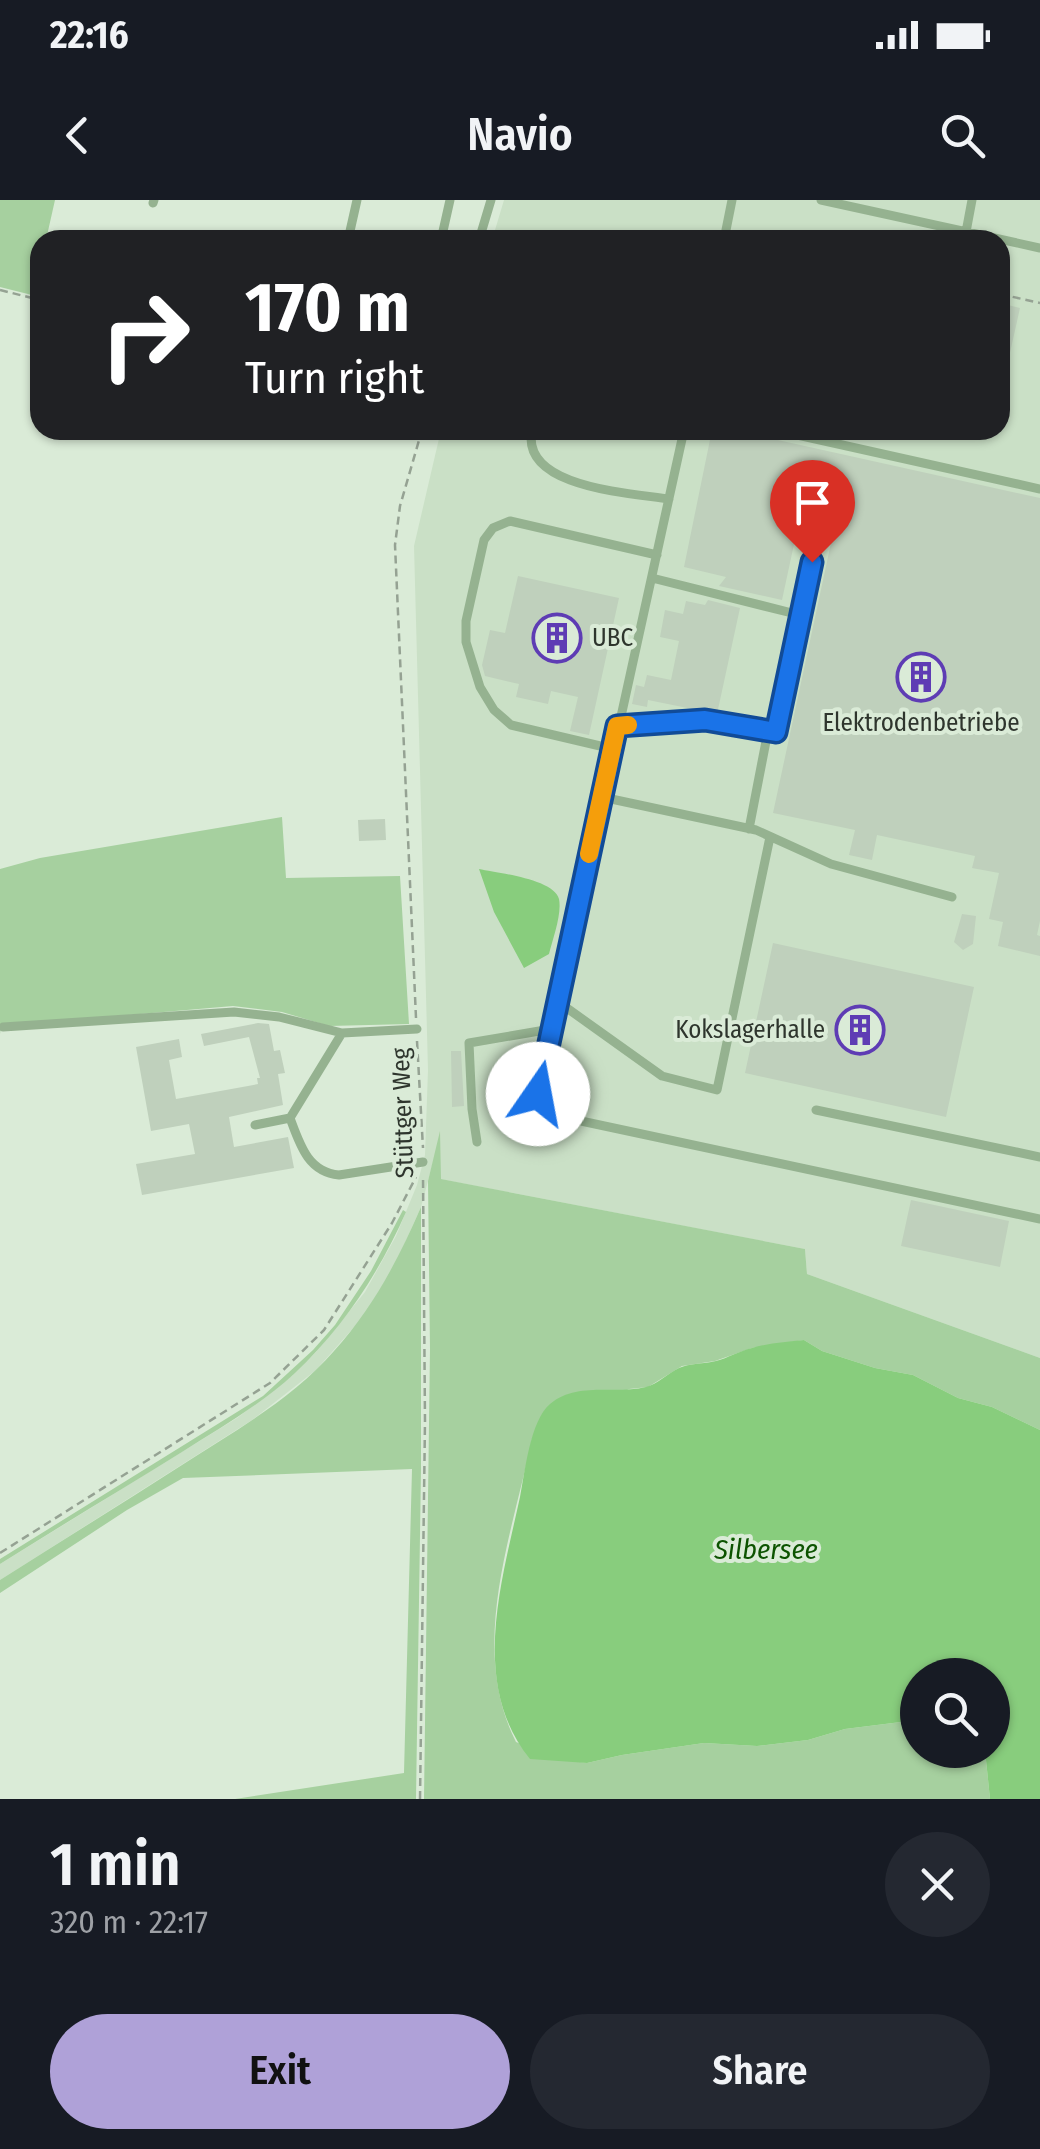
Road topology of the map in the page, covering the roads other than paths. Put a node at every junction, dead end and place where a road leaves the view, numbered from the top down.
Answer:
1 (356, 200) edge
2 (450, 200) edge
3 (492, 200) edge
4 (732, 200) edge
5 (821, 200) edge
6 (972, 200) edge
7 (946, 228) joint
8 (350, 230) edge
9 (443, 230) edge
10 (482, 230) edge
11 (726, 230) edge
12 (956, 230) edge
13 (966, 230) edge
14 (1010, 242) edge
15 (1040, 248) edge
16 (530, 440) edge
17 (682, 440) edge
18 (821, 440) edge
19 (1040, 489) edge
20 (669, 500) junction
21 (817, 536) dead end
22 (658, 555) junction
23 (652, 578) junction
24 (800, 614) junction
25 (617, 726) junction
26 (768, 731) junction
27 (613, 749) junction
28 (602, 798) junction
29 (749, 829) junction
30 (770, 837) junction
31 (952, 896) dead end
32 (557, 1001) junction
33 (3, 1028) dead end
34 (551, 1029) junction
35 (416, 1030) road end
36 (342, 1033) junction
37 (816, 1110) dead end
38 (290, 1118) junction
39 (255, 1126) dead end
40 (478, 1142) dead end
41 (1040, 1158) edge
42 (424, 1162) road end
43 (1040, 1219) edge

1 - 8 lane
2 - 9 lane
3 - 10 lane
4 - 11 lane
5 - 7 lane
6 - 13 lane
7 - 12 lane
14 - 15 lane
16 - 20 lane
17 - 20 lane
18 - 19 lane
20 - 22 lane
21 - 24 lane
22 - 23 lane
22 - 27 lane
23 - 24 lane
23 - 25 lane
24 - 26 lane
25 - 26 lane
25 - 27 lane
26 - 29 lane
27 - 28 lane
28 - 29 lane
28 - 32 lane
29 - 30 lane
30 - 31 lane
30 - 32 lane
32 - 34 lane
33 - 36 lane
34 - 40 lane
34 - 43 lane
35 - 36 lane
36 - 38 lane
37 - 41 lane
38 - 39 lane
38 - 42 lane

